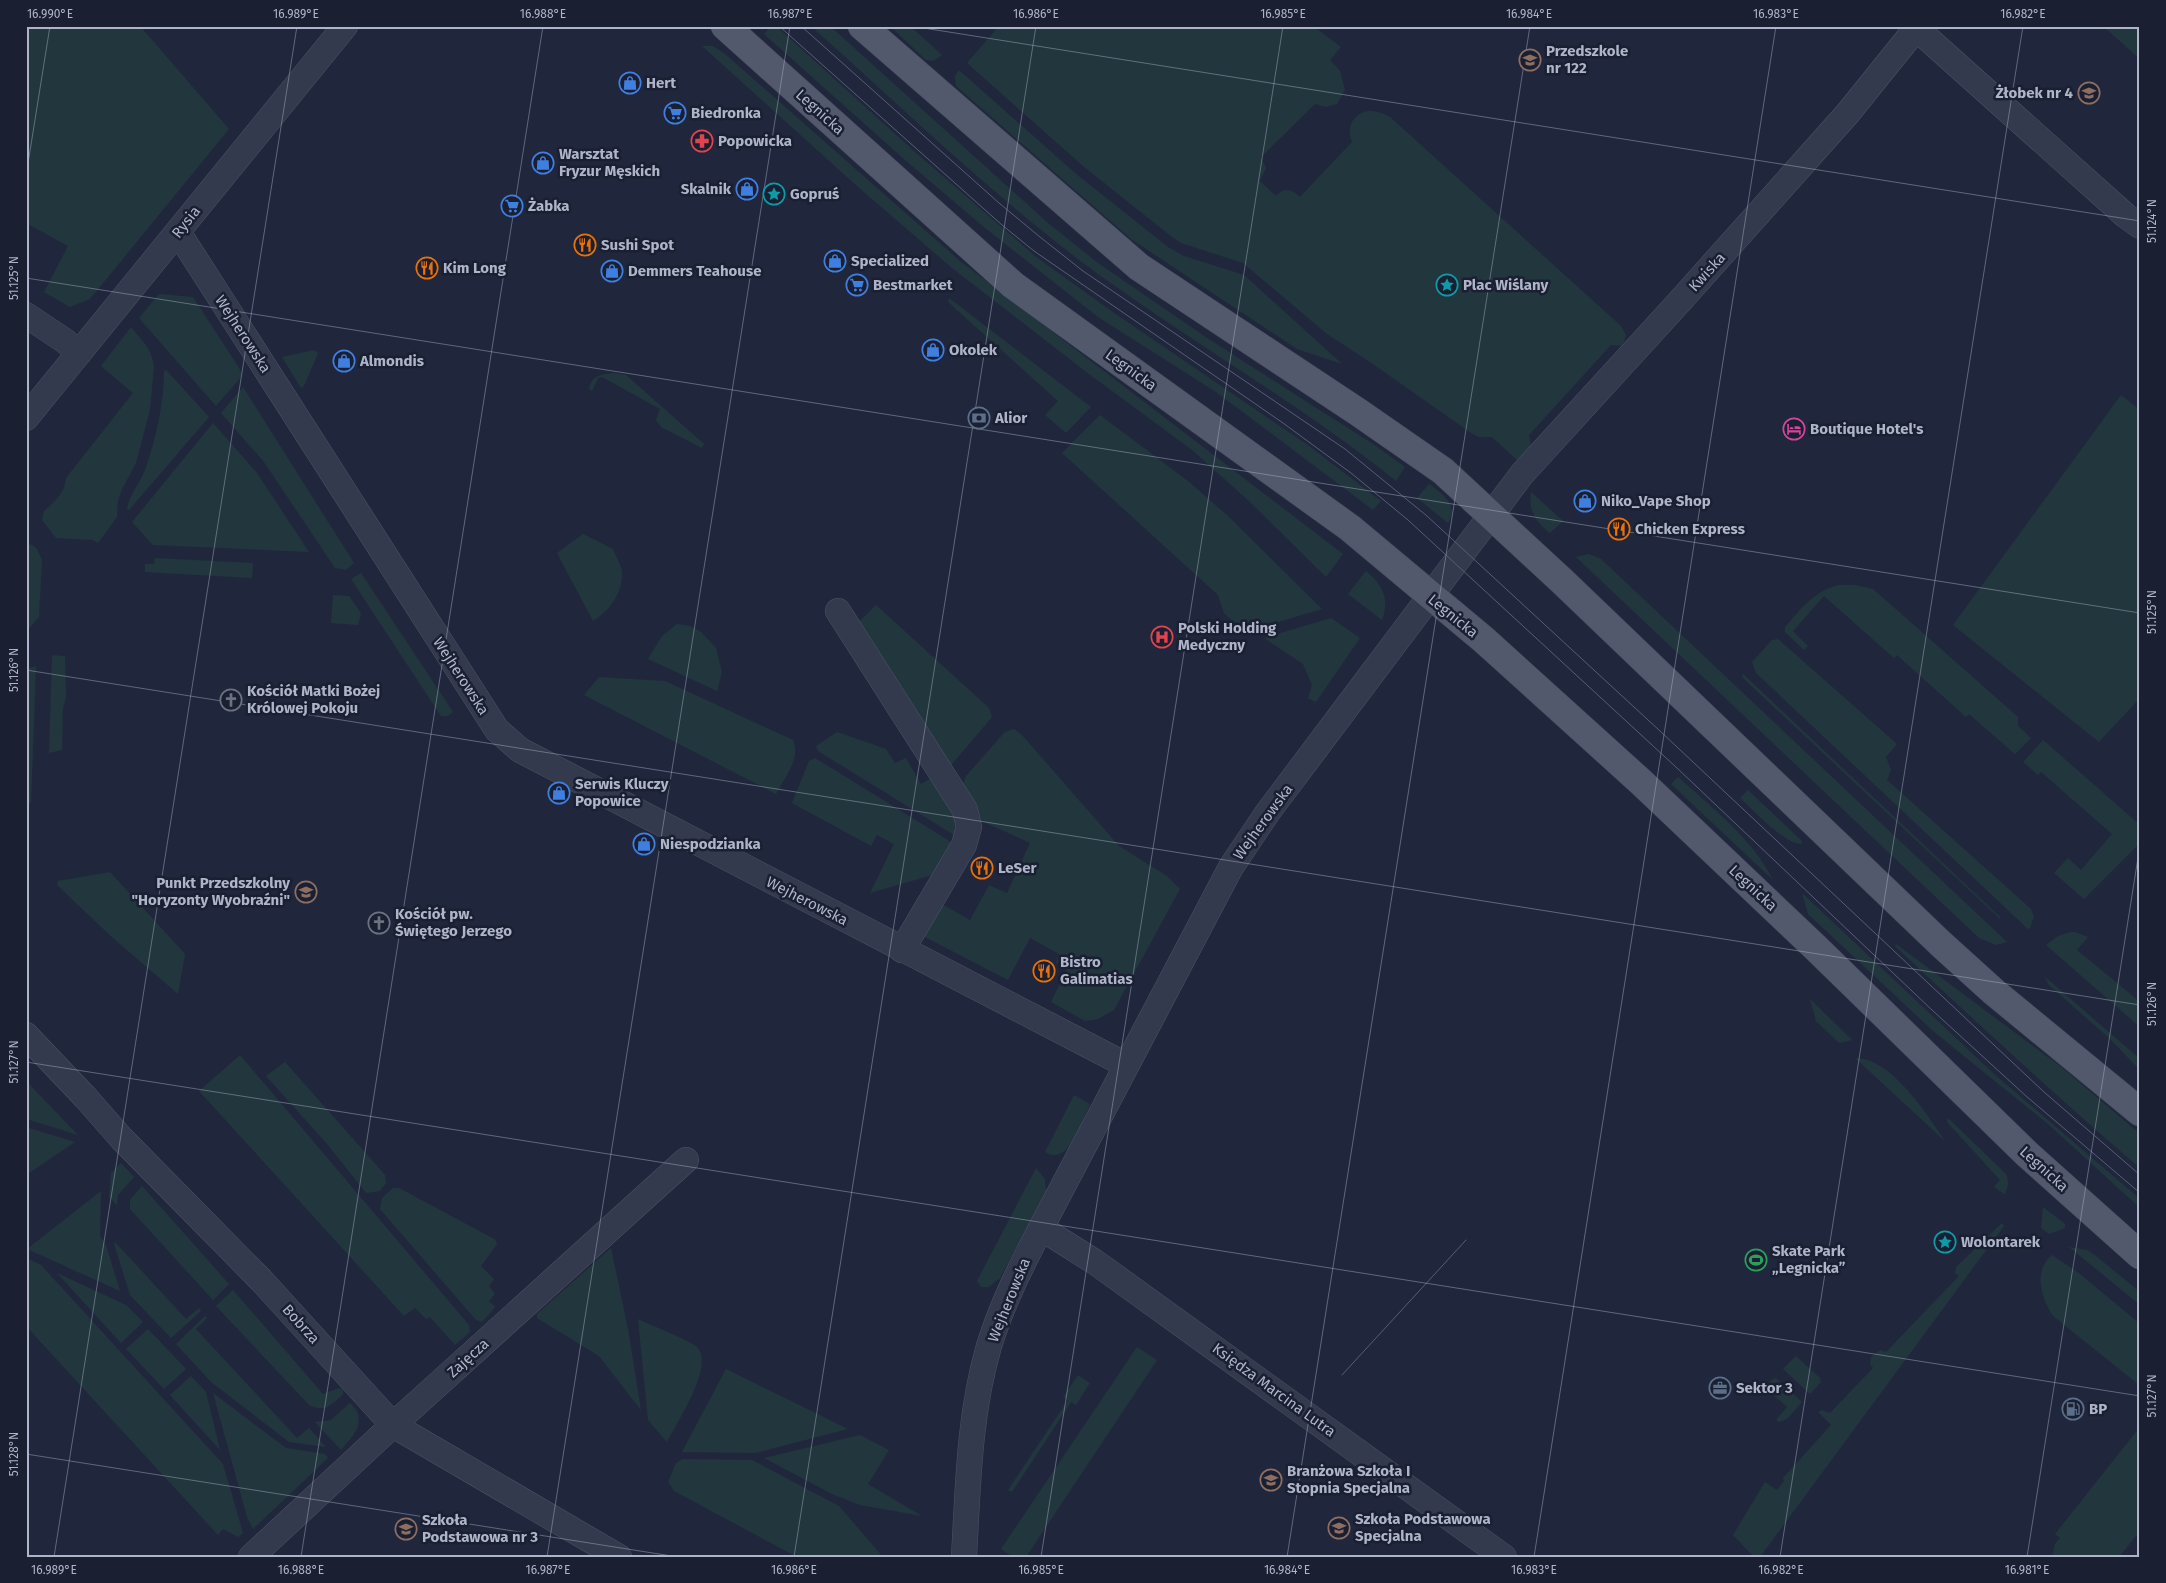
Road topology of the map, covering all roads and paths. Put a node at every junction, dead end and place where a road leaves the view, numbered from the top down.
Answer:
1 (345, 26) edge
2 (725, 26) edge
3 (862, 26) edge
4 (1918, 28) edge
5 (2140, 226) edge
6 (178, 232) junction
7 (26, 316) edge
8 (79, 353) junction
9 (26, 418) edge
10 (1492, 515) junction
11 (1430, 597) junction
12 (838, 611) dead end
13 (902, 950) junction
14 (26, 1035) edge
15 (1126, 1065) junction
16 (2140, 1112) edge
17 (686, 1160) dead end
18 (1041, 1228) junction
19 (2140, 1255) edge
20 (393, 1425) junction
21 (251, 1557) edge
22 (619, 1557) edge
23 (964, 1557) edge
24 (1504, 1557) edge

1 - 6 street, Rysia
2 - 11 main road, Legnicka
3 - 10 main road
4 - 5 street
4 - 10 street, Kwiska
6 - 8 street, Rysia
6 - 13 street, Wejherowska
7 - 8 street
8 - 9 street, Rysia
10 - 11 street, Kwiska
10 - 16 main road
11 - 15 street, Wejherowska
11 - 19 main road, Legnicka
12 - 13 street
13 - 15 street, Wejherowska
14 - 20 street, Bobrza
15 - 18 street, Wejherowska
17 - 20 street, Zajęcza
18 - 23 street, Wejherowska
18 - 24 street, Księdza Marcina Lutra
20 - 21 street, Zajęcza
20 - 22 street, Bobrza

